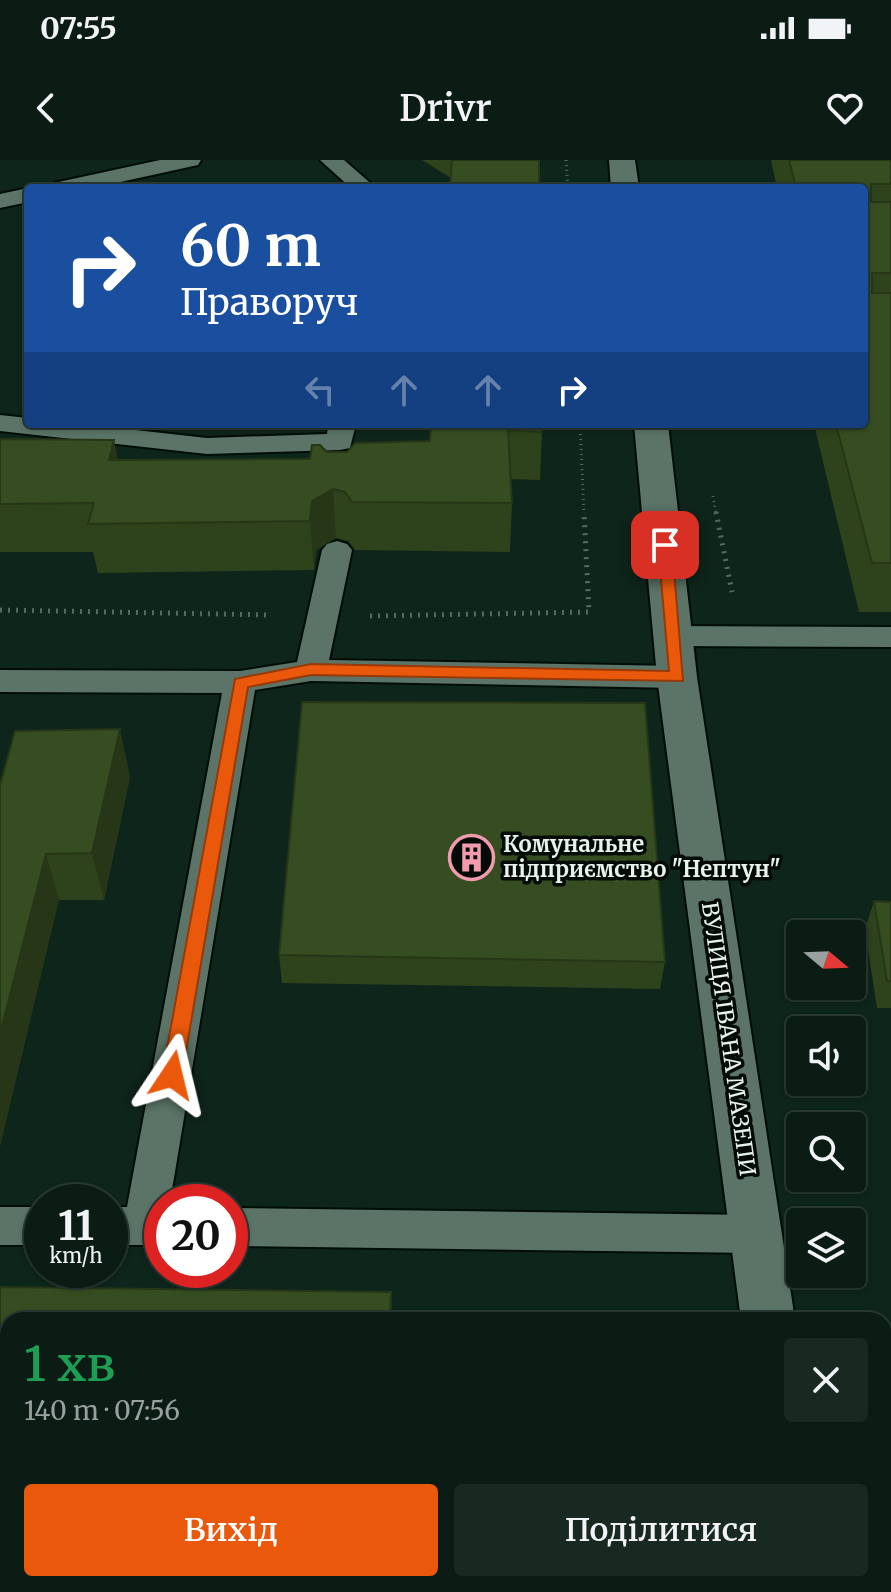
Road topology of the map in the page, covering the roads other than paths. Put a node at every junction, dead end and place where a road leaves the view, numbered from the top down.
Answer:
1 (190, 160) edge
2 (331, 160) edge
3 (622, 160) edge
4 (80, 184) edge
5 (360, 184) edge
6 (625, 184) edge
7 (24, 196) edge
8 (0, 201) edge
9 (0, 423) edge
10 (24, 426) edge
11 (45, 428) edge
12 (651, 428) edge
13 (341, 444) edge
14 (337, 550) dead end
15 (891, 637) edge
16 (676, 656) junction
17 (311, 670) junction
18 (0, 681) edge
19 (240, 682) junction
20 (0, 1226) edge
21 (24, 1226) edge
22 (139, 1226) edge
23 (248, 1227) edge
24 (757, 1234) junction
25 (767, 1312) edge

1 - 4 lane
2 - 5 lane
3 - 6 street
7 - 8 lane
9 - 10 lane
11 - 13 lane
12 - 16 street, ВУЛИЦЯ ІВАНА МАЗЕПИ
14 - 17 lane
15 - 16 lane
16 - 17 lane
16 - 24 street, ВУЛИЦЯ ІВАНА МАЗЕПИ
17 - 19 lane
18 - 19 lane
19 - 22 lane
20 - 21 lane
23 - 24 lane
24 - 25 street, ВУЛИЦЯ ІВАНА МАЗЕПИ

